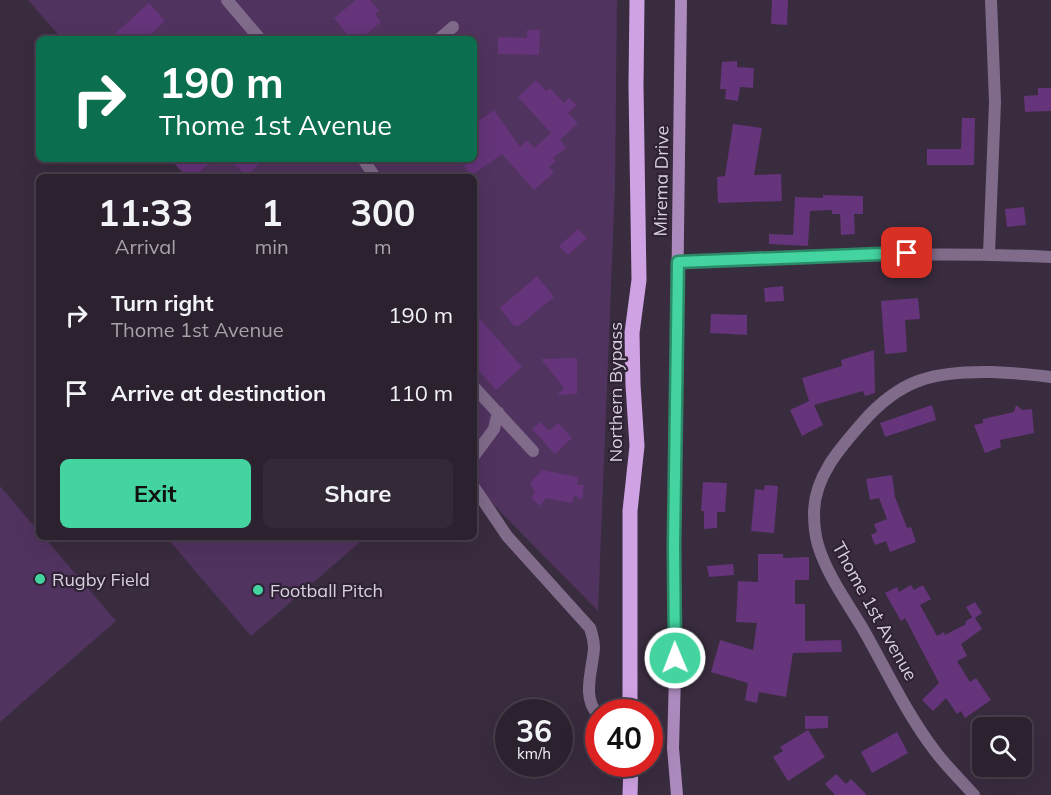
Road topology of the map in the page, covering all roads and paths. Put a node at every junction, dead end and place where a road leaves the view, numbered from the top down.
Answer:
1 (227, 0) edge
2 (637, 0) edge
3 (681, 0) edge
4 (991, 0) edge
5 (453, 27) dead end
6 (257, 36) edge
7 (443, 36) edge
8 (989, 254) junction
9 (1051, 257) edge
10 (678, 262) junction
11 (1051, 376) edge
12 (477, 390) edge
13 (498, 412) junction
14 (533, 451) dead end
15 (477, 452) edge
16 (477, 491) edge
17 (590, 699) edge
18 (630, 699) edge
19 (631, 777) edge
20 (630, 795) edge
21 (677, 795) edge
22 (974, 795) edge

1 - 6 street
2 - 18 main road, Northern Bypass
3 - 10 street, Mirema Drive
4 - 8 street
5 - 7 street
8 - 9 street
8 - 10 street
10 - 21 street, Mirema Drive
11 - 22 street, Thome 1st Avenue
12 - 13 street
13 - 14 street
13 - 15 street
16 - 17 street
19 - 20 main road

